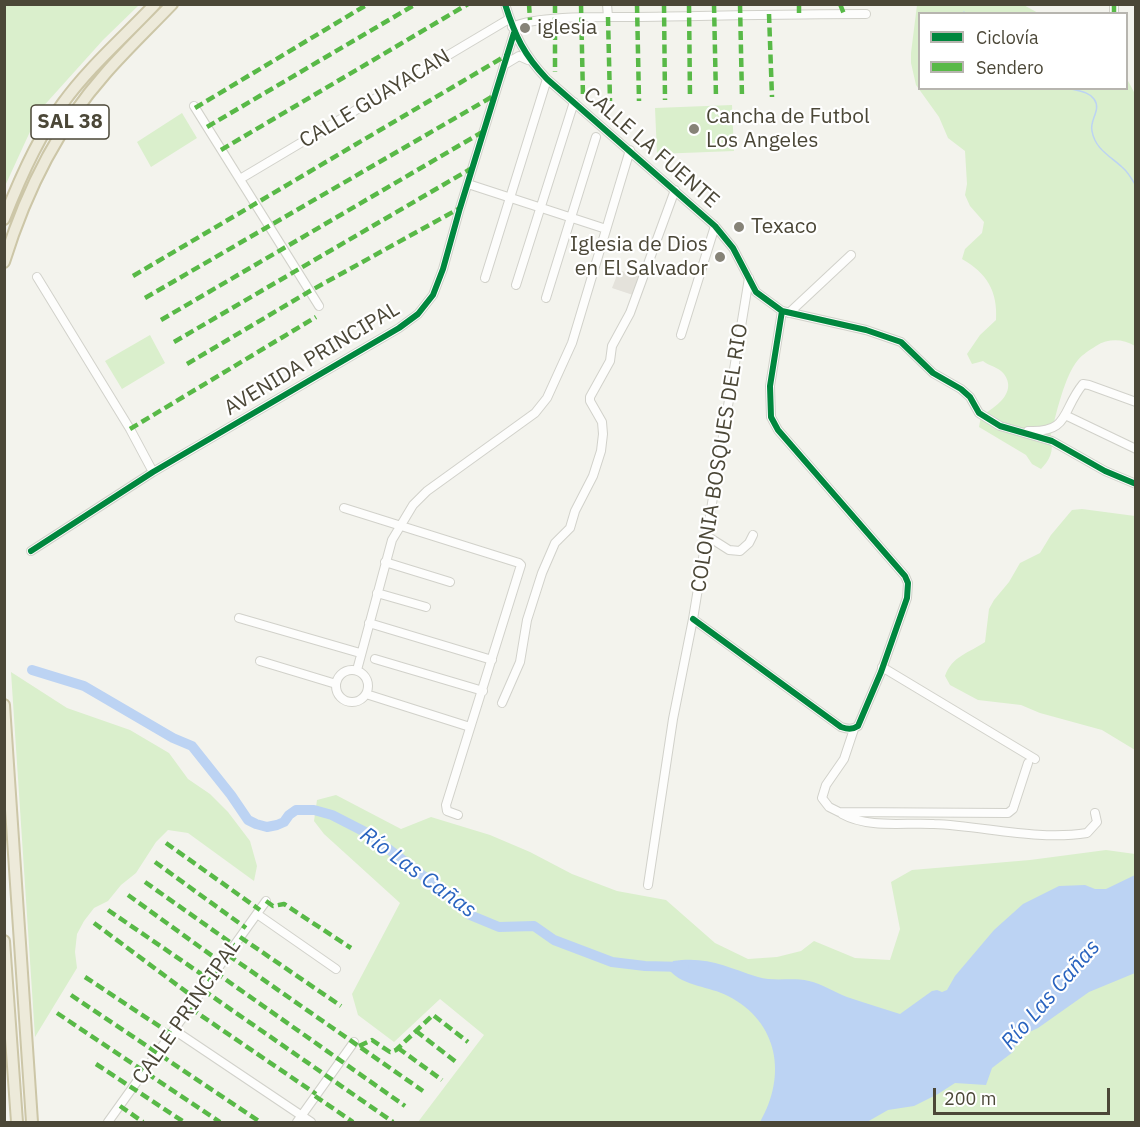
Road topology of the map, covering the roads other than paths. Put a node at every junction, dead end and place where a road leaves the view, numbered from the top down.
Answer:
1 (155, 4) edge
2 (172, 4) edge
3 (505, 4) edge
4 (608, 4) edge
5 (769, 4) edge
6 (769, 14) junction
7 (866, 14) dead end
8 (608, 17) junction
9 (512, 26) junction
10 (530, 62) junction
11 (504, 65) junction
12 (547, 79) junction
13 (574, 102) junction
14 (194, 106) dead end
15 (596, 137) dead end
16 (630, 150) junction
17 (240, 179) junction
18 (468, 184) junction
19 (675, 190) junction
20 (510, 198) junction
21 (540, 207) junction
22 (572, 218) junction
23 (4, 219) edge
24 (715, 226) junction
25 (606, 229) junction
26 (851, 255) dead end
27 (4, 262) edge
28 (37, 277) dead end
29 (485, 278) dead end
30 (749, 278) junction
31 (516, 285) dead end
32 (546, 298) dead end
33 (319, 306) dead end
34 (785, 312) junction
35 (681, 335) dead end
36 (1136, 402) edge
37 (1065, 415) junction
38 (1011, 430) junction
39 (1136, 449) edge
40 (153, 472) junction
41 (1136, 484) edge
42 (344, 508) dead end
43 (400, 524) junction
44 (753, 535) dead end
45 (707, 536) junction
46 (31, 551) dead end
47 (385, 562) junction
48 (450, 582) dead end
49 (377, 593) junction
50 (426, 607) dead end
51 (239, 618) dead end
52 (693, 619) junction
53 (369, 623) junction
54 (360, 653) junction
55 (375, 658) dead end
56 (492, 660) junction
57 (260, 661) dead end
58 (882, 667) junction
59 (357, 670) junction
60 (336, 684) junction
61 (483, 691) junction
62 (366, 694) junction
63 (502, 703) dead end
64 (4, 705) edge
65 (470, 727) junction
66 (854, 729) junction
67 (838, 812) junction
68 (1095, 813) dead end
69 (458, 815) dead end
70 (648, 885) dead end
71 (266, 901) dead end
72 (256, 914) junction
73 (4, 941) edge
74 (336, 969) dead end
75 (5, 970) edge
76 (25, 1010) junction
77 (9, 1012) junction
78 (174, 1030) junction
79 (354, 1042) dead end
80 (299, 1119) edge
81 (17, 1122) edge
82 (32, 1122) edge
83 (108, 1122) edge
84 (311, 1122) edge

1 - 23 highway, SAL 38
2 - 27 highway, SAL 38
3 - 9 street, CALLE LA FUENTE
4 - 8 street
5 - 6 street
6 - 7 street, CALLE GUAYACAN
6 - 8 street, CALLE GUAYACAN
8 - 9 street, CALLE GUAYACAN
9 - 10 street, CALLE LA FUENTE
9 - 11 street, AVENIDA PRINCIPAL
9 - 17 street, CALLE GUAYACAN
10 - 11 street
10 - 12 street, CALLE LA FUENTE
11 - 18 street, AVENIDA PRINCIPAL
12 - 13 street, CALLE LA FUENTE
12 - 20 street
13 - 16 street, CALLE LA FUENTE
13 - 21 street
14 - 17 street
15 - 22 street
16 - 19 street, CALLE LA FUENTE
16 - 25 street
17 - 33 street
18 - 20 street
18 - 40 street, AVENIDA PRINCIPAL
19 - 24 street, CALLE LA FUENTE
19 - 63 street
20 - 21 street
20 - 29 street
21 - 22 street
21 - 31 street
22 - 25 street
22 - 32 street
24 - 30 street, CALLE LA FUENTE
24 - 35 street
25 - 43 street
26 - 34 street
28 - 40 street
30 - 34 street, CALLE LA FUENTE
30 - 45 street, COLONIA BOSQUES DEL RIO
34 - 38 street, CALLE LA FUENTE
34 - 58 street
36 - 37 street
37 - 38 street
37 - 39 street
38 - 41 street, CALLE LA FUENTE
40 - 46 street, AVENIDA PRINCIPAL
42 - 43 street
43 - 47 street
43 - 56 street
44 - 45 street
45 - 52 street, COLONIA BOSQUES DEL RIO
47 - 48 street
47 - 49 street
49 - 50 street
49 - 53 street
51 - 54 street
52 - 66 street
52 - 70 street, COLONIA BOSQUES DEL RIO
53 - 54 street
53 - 56 street
54 - 59 street
55 - 61 street
56 - 61 street
57 - 60 street
58 - 66 street
58 - 67 street
59 - 60 street
59 - 62 street
60 - 62 street
61 - 65 street
62 - 65 street
64 - 76 highway
65 - 69 street
66 - 67 street
67 - 68 street
71 - 72 street, CALLE PRINCIPAL
72 - 74 street
72 - 78 street, CALLE PRINCIPAL
73 - 75 highway
75 - 77 highway
76 - 77 highway
76 - 82 highway
77 - 81 highway
78 - 80 street
78 - 83 street, CALLE PRINCIPAL
79 - 80 street
80 - 84 street

